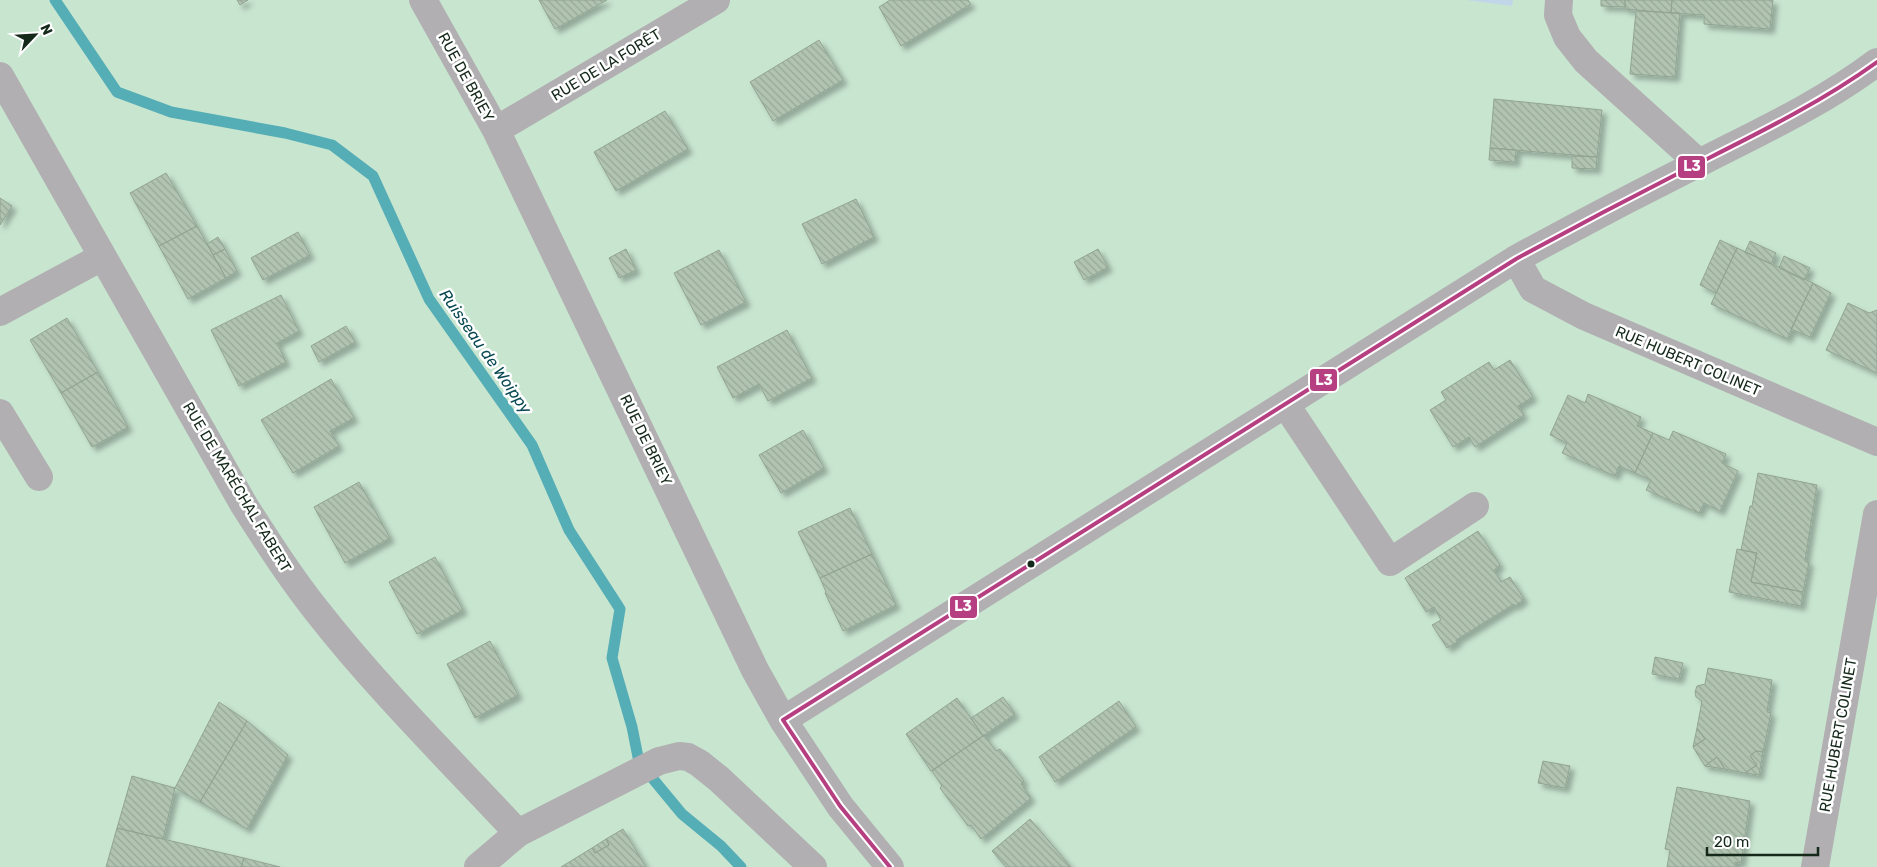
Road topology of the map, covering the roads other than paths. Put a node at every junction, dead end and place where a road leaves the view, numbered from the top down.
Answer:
1 (423, 0) edge
2 (716, 0) edge
3 (1559, 0) edge
4 (1877, 62) edge
5 (0, 76) edge
6 (496, 130) junction
7 (1699, 163) junction
8 (102, 257) junction
9 (1516, 260) junction
10 (0, 312) edge
11 (1286, 405) junction
12 (0, 413) edge
13 (1877, 442) edge
14 (39, 477) dead end
15 (1475, 506) dead end
16 (1877, 514) edge
17 (783, 720) junction
18 (518, 833) junction
19 (478, 867) edge
20 (814, 867) edge
21 (890, 867) edge
22 (1815, 867) edge

1 - 6 street, RUE DE BRIEY
2 - 6 street, RUE DE LA FORÊT
3 - 7 street
4 - 7 street
5 - 8 street, RUE DE MARÉCHAL FABERT
6 - 17 street, RUE DE BRIEY
7 - 9 street
8 - 10 street
8 - 18 street, RUE DE MARÉCHAL FABERT
9 - 11 street
9 - 13 street, RUE HUBERT COLINET
11 - 15 street
11 - 17 street
12 - 14 street
16 - 22 street, RUE HUBERT COLINET
17 - 21 street, RUE DE BRIEY
18 - 19 street
18 - 20 street

